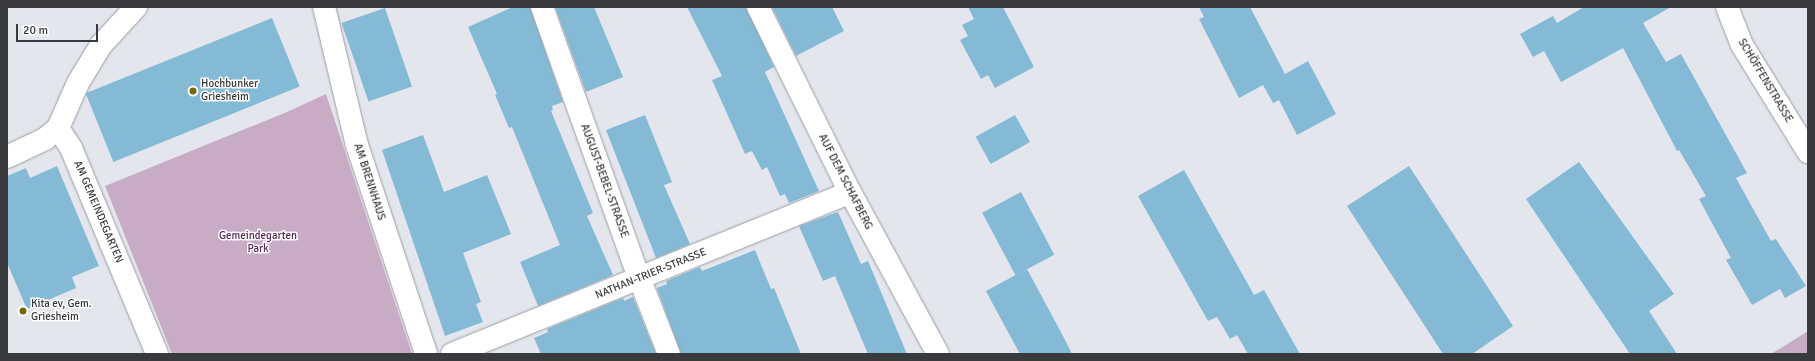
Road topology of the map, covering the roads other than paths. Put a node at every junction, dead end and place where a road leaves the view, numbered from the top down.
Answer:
1 (136, 7) edge
2 (324, 7) edge
3 (542, 7) edge
4 (758, 7) edge
5 (1727, 7) edge
6 (58, 128) junction
7 (1808, 152) edge
8 (7, 157) edge
9 (850, 192) junction
10 (640, 280) junction
11 (157, 354) edge
12 (426, 354) edge
13 (452, 354) edge
14 (669, 354) edge
15 (938, 354) edge

1 - 6 street
2 - 12 street, AM BRENNHAUS
3 - 10 street, AUGUST-BEBEL-STRASSE
4 - 9 street, AUF DEM SCHAFBERG
5 - 7 street, SCHÖFFENSTRASSE
6 - 8 street
6 - 11 street, AM GEMEINDEGARTEN
9 - 10 street, NATHAN-TRIER-STRASSE
9 - 15 street, AUF DEM SCHAFBERG
10 - 13 street, NATHAN-TRIER-STRASSE
10 - 14 street, AUGUST-BEBEL-STRASSE

